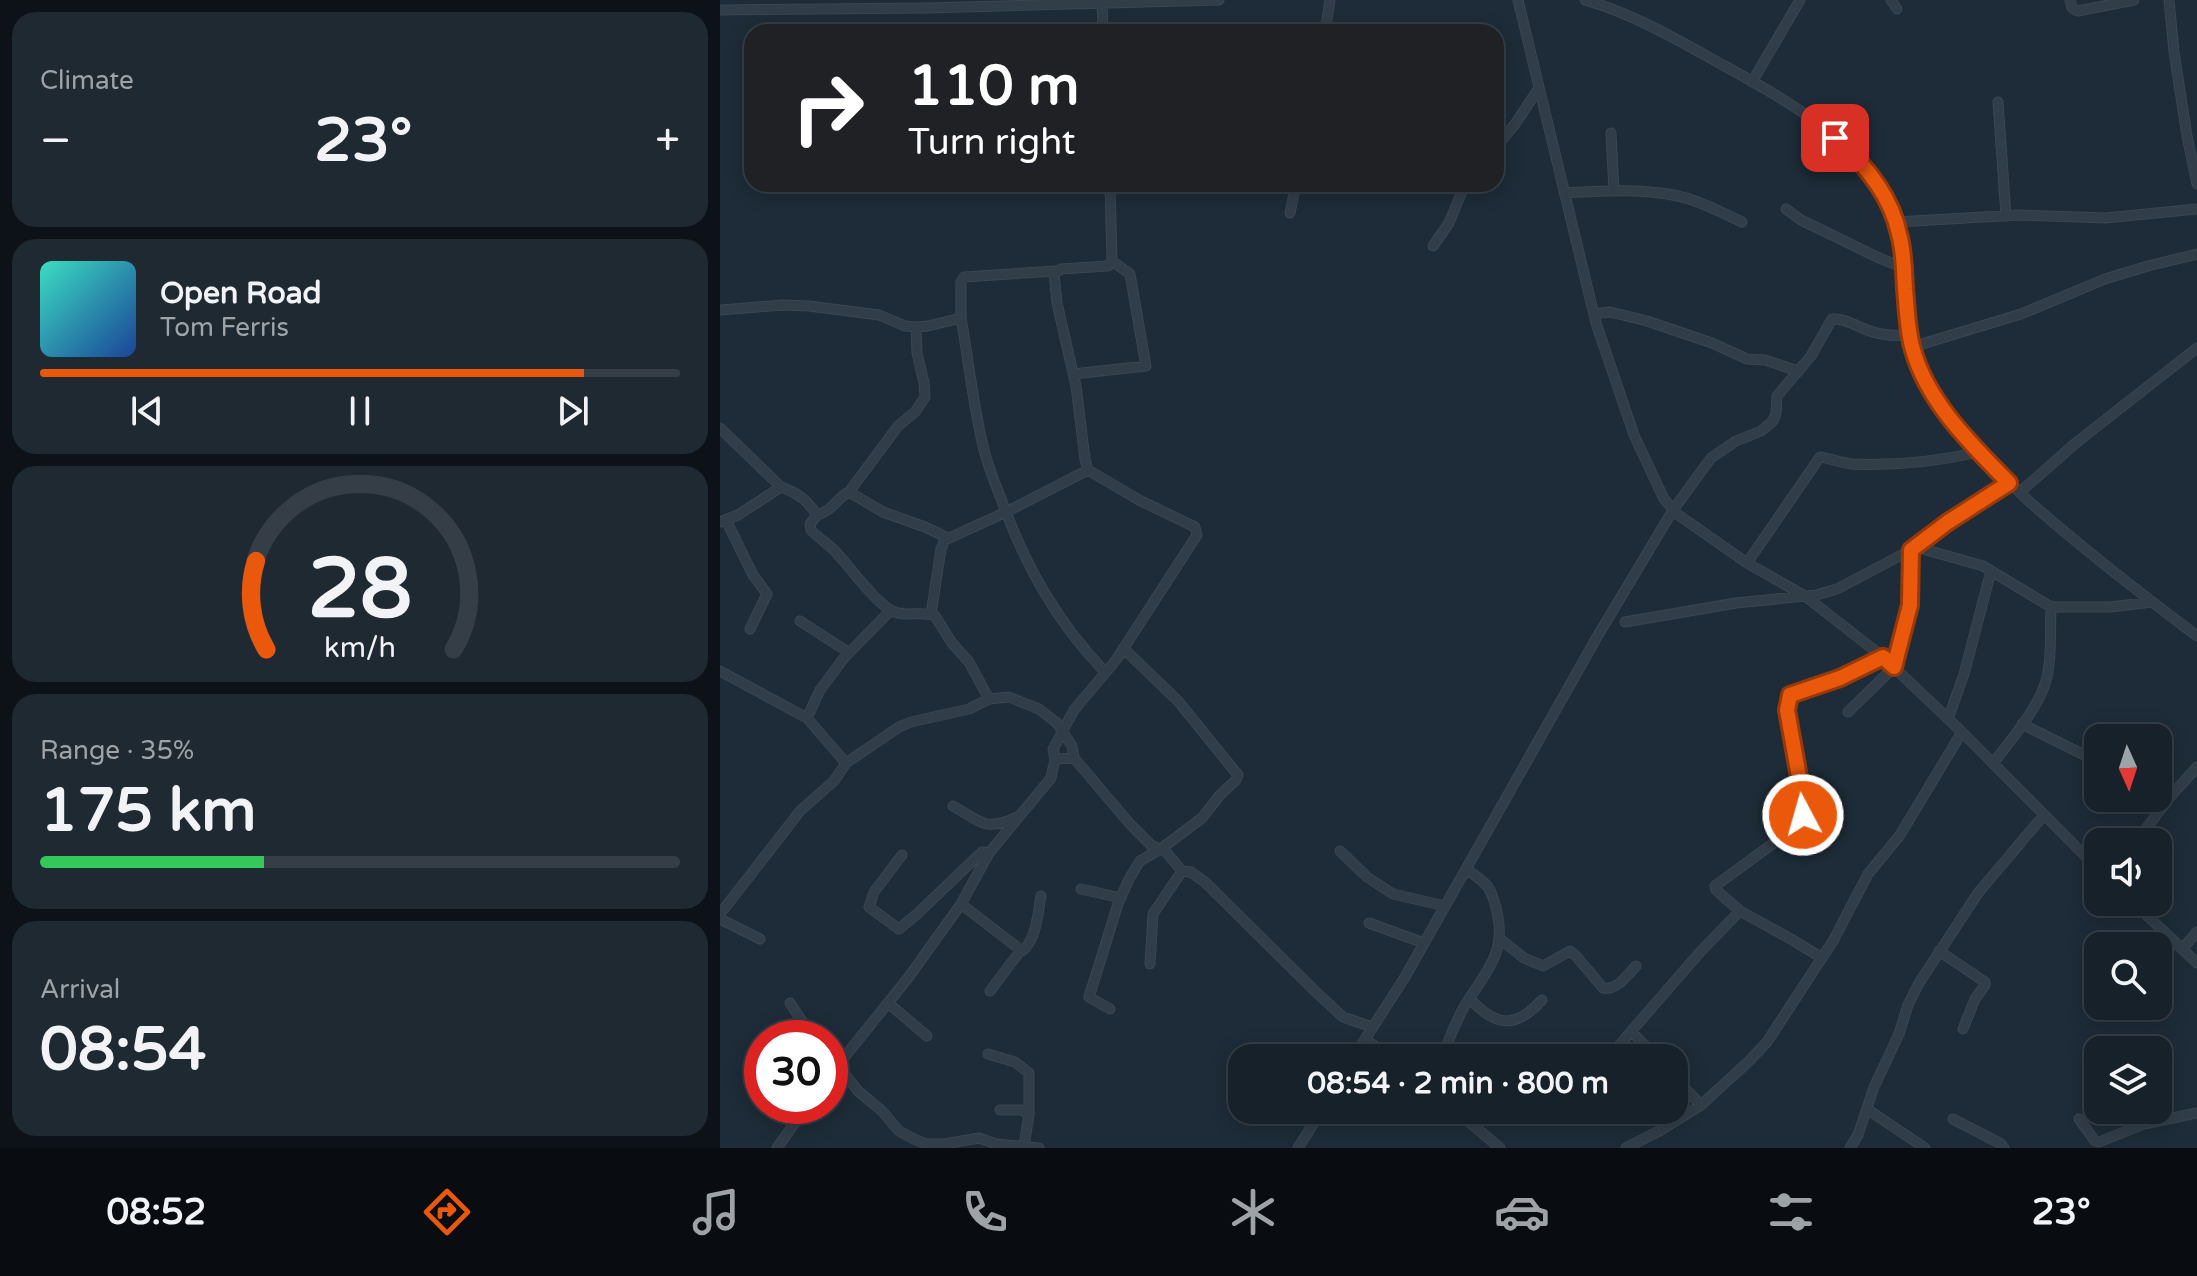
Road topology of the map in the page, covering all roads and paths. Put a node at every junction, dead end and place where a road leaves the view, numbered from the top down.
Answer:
1 (1219, 0) edge
2 (1330, 0) edge
3 (1518, 0) edge
4 (1585, 0) edge
5 (1800, 0) edge
6 (2070, 0) edge
7 (2134, 0) edge
8 (2169, 0) edge
9 (1138, 1) edge
10 (1102, 3) junction
11 (720, 10) edge
12 (1103, 24) edge
13 (1326, 24) edge
14 (1752, 82) junction
15 (1539, 88) junction
16 (1998, 102) dead end
17 (1611, 133) dead end
18 (1504, 137) edge
19 (2197, 184) edge
20 (1614, 191) junction
21 (1110, 192) edge
22 (1294, 192) edge
23 (1462, 192) edge
24 (1564, 193) junction
25 (1786, 209) dead end
26 (2197, 209) edge
27 (1290, 213) dead end
28 (2006, 216) junction
29 (1742, 222) dead end
30 (1896, 222) junction
31 (1433, 246) dead end
32 (2197, 254) edge
33 (1112, 261) junction
34 (1904, 268) junction
35 (1056, 271) junction
36 (720, 310) edge
37 (1594, 314) junction
38 (961, 318) junction
39 (916, 327) junction
40 (1910, 335) junction
41 (1912, 347) junction
42 (2197, 348) edge
43 (1798, 371) junction
44 (1073, 374) junction
45 (720, 428) edge
46 (1979, 452) junction
47 (1088, 470) junction
48 (2009, 483) junction
49 (781, 487) junction
50 (849, 492) junction
51 (2020, 492) junction
52 (1673, 510) junction
53 (1006, 512) junction
54 (817, 515) junction
55 (723, 521) edge
56 (948, 538) junction
57 (1913, 549) junction
58 (1747, 563) junction
59 (1991, 571) junction
60 (1805, 596) junction
61 (2152, 602) junction
62 (2051, 607) junction
63 (891, 610) junction
64 (931, 614) junction
65 (800, 621) dead end
66 (1625, 622) dead end
67 (750, 629) dead end
68 (2197, 636) edge
69 (1123, 648) junction
70 (848, 652) junction
71 (1883, 657) junction
72 (1894, 667) junction
73 (720, 671) edge
74 (1105, 672) junction
75 (989, 699) junction
76 (1848, 712) dead end
77 (807, 718) junction
78 (1948, 719) junction
79 (2022, 724) junction
80 (1063, 731) junction
81 (1962, 732) junction
82 (2084, 755) edge
83 (1074, 758) junction
84 (1055, 759) junction
85 (846, 763) junction
86 (1993, 764) junction
87 (2197, 767) edge
88 (2172, 795) edge
89 (953, 806) dead end
90 (2159, 812) edge
91 (1020, 815) junction
92 (2044, 815) junction
93 (2147, 828) edge
94 (1162, 848) junction
95 (1340, 851) dead end
96 (989, 853) junction
97 (902, 855) dead end
98 (2084, 855) edge
99 (1466, 869) junction
100 (1182, 871) junction
101 (1081, 889) dead end
102 (1041, 896) dead end
103 (1121, 898) junction
104 (961, 904) junction
105 (1445, 906) junction
106 (1740, 911) junction
107 (2148, 916) edge
108 (720, 917) edge
109 (1369, 923) dead end
110 (2197, 932) edge
111 (760, 939) dead end
112 (1500, 939) junction
113 (1424, 943) junction
114 (2182, 949) junction
115 (1021, 950) junction
116 (1939, 951) junction
117 (1822, 958) junction
118 (2197, 963) edge
119 (1150, 964) dead end
120 (1636, 966) dead end
121 (990, 991) dead end
122 (1470, 999) junction
123 (1542, 1000) dead end
124 (790, 1003) dead end
125 (888, 1003) junction
126 (1110, 1009) dead end
127 (801, 1020) edge
128 (1372, 1027) junction
129 (1963, 1029) dead end
130 (1632, 1032) junction
131 (927, 1036) dead end
132 (1365, 1040) junction
133 (1362, 1044) edge
134 (1372, 1044) edge
135 (1447, 1044) edge
136 (1621, 1044) edge
137 (1644, 1044) edge
138 (848, 1051) edge
139 (988, 1054) dead end
140 (848, 1082) edge
141 (1688, 1092) edge
142 (1701, 1105) junction
143 (1867, 1109) junction
144 (1000, 1110) dead end
145 (2197, 1113) edge
146 (1029, 1115) junction
147 (1953, 1119) dead end
148 (2079, 1119) dead end
149 (794, 1124) edge
150 (1311, 1124) edge
151 (1472, 1124) edge
152 (1021, 1146) edge
153 (777, 1148) edge
154 (1039, 1148) edge
155 (1298, 1148) edge
156 (1500, 1148) edge
157 (1626, 1148) edge
158 (1850, 1148) edge
159 (1925, 1148) edge
160 (2004, 1148) edge

1 - 9 street
2 - 13 street
3 - 15 street
4 - 14 street
5 - 14 street
6 - 7 street
8 - 19 street
9 - 10 street
10 - 11 street
10 - 12 street
14 - 30 street
15 - 18 street
15 - 24 street
16 - 28 street
17 - 20 street
20 - 24 street
20 - 29 street
21 - 33 street
22 - 27 street
23 - 31 street
24 - 37 street
25 - 34 street
26 - 28 street
28 - 30 street
30 - 34 street
32 - 41 street
33 - 35 street
33 - 44 street
34 - 40 street
35 - 38 street
35 - 44 street
36 - 39 street
37 - 43 street
37 - 52 street
38 - 39 street
38 - 53 street
39 - 50 street
40 - 41 street
40 - 43 street
41 - 46 street
42 - 51 street
43 - 52 street
44 - 47 street
45 - 49 street
46 - 48 street
46 - 58 street
47 - 53 street
47 - 69 street
48 - 51 street
48 - 57 street
49 - 54 street
49 - 55 street
50 - 54 street
50 - 56 street
51 - 61 street
52 - 58 street
52 - 99 street
53 - 56 street
53 - 74 street
54 - 63 street
55 - 67 street
56 - 64 street
57 - 59 street
57 - 60 street
57 - 72 street
58 - 60 street
59 - 62 street
59 - 78 street
60 - 66 street
60 - 71 street
61 - 62 street
61 - 68 street
62 - 79 street
63 - 64 street
63 - 70 street
64 - 75 street
65 - 70 street
69 - 74 street
69 - 94 street
70 - 77 street
71 - 72 street
71 - 106 street
72 - 76 street
72 - 78 street
73 - 77 street
74 - 80 street
75 - 80 street
75 - 85 street
77 - 85 street
78 - 81 street
79 - 82 street
79 - 86 street
80 - 83 street
80 - 84 street
81 - 86 street
81 - 117 street
83 - 84 street
83 - 94 street
84 - 91 street
85 - 108 street
86 - 92 street
87 - 88 street
89 - 91 street
90 - 93 street
91 - 96 street
92 - 98 street
92 - 116 street
94 - 100 street
94 - 103 street
95 - 105 street
96 - 97 street
96 - 104 street
99 - 105 street
99 - 112 street
100 - 119 street
100 - 128 street
101 - 103 street
102 - 115 street
103 - 126 street
104 - 115 street
104 - 125 street
105 - 113 street
106 - 117 street
106 - 130 street
107 - 114 street
108 - 111 street
109 - 113 street
110 - 114 street
112 - 120 street
112 - 122 street
113 - 128 street
114 - 118 street
115 - 121 street
116 - 129 street
116 - 143 street
117 - 142 street
122 - 123 street
122 - 135 street
124 - 127 street
125 - 131 street
125 - 138 street
128 - 132 street
130 - 136 street
130 - 137 street
132 - 133 street
132 - 134 street
139 - 146 street
140 - 152 street
141 - 142 street
142 - 157 street
143 - 158 street
143 - 159 street
144 - 146 street
145 - 148 street
146 - 152 street
147 - 160 street
149 - 153 street
150 - 155 street
151 - 156 street
152 - 154 street

